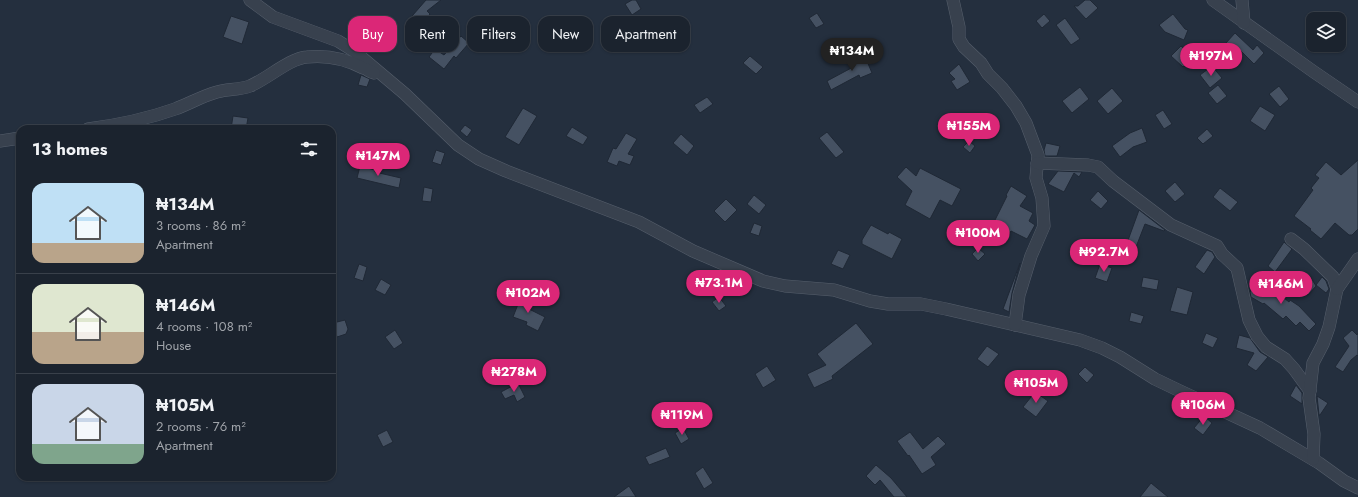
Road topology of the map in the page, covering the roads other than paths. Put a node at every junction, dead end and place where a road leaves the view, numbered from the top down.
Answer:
1 (250, 0) edge
2 (953, 0) edge
3 (1213, 0) edge
4 (1242, 0) edge
5 (1244, 22) junction
6 (382, 73) junction
7 (1358, 102) edge
8 (112, 125) edge
9 (16, 139) edge
10 (0, 141) edge
11 (1038, 163) junction
12 (1292, 239) dead end
13 (1358, 259) edge
14 (1337, 289) junction
15 (1015, 325) junction
16 (1310, 391) junction
17 (1313, 459) junction
18 (1358, 488) edge

1 - 6 street
2 - 11 street
3 - 5 street
4 - 5 street
5 - 7 street
6 - 8 street
6 - 15 street
9 - 10 street
11 - 15 street
11 - 16 street
12 - 14 street
13 - 14 street
14 - 16 street
15 - 17 street
16 - 17 street
17 - 18 street

